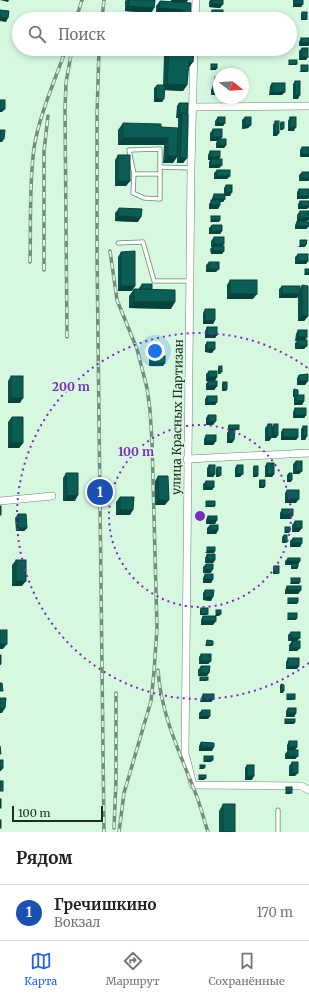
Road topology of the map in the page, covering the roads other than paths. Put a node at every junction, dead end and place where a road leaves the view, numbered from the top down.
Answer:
1 (196, 0) edge
2 (195, 12) edge
3 (194, 56) edge
4 (309, 106) edge
5 (192, 107) junction
6 (160, 167) junction
7 (191, 168) junction
8 (134, 174) junction
9 (160, 174) junction
10 (118, 243) dead end
11 (189, 281) junction
12 (309, 453) edge
13 (187, 459) junction
14 (52, 496) dead end
15 (0, 501) edge
16 (309, 790) edge
17 (278, 810) dead end
18 (278, 832) edge

1 - 2 street
3 - 5 street, улица Красных Партизан
4 - 5 street
5 - 7 street, улица Красных Партизан
6 - 7 lane
6 - 8 lane
6 - 9 lane
7 - 11 street, улица Красных Партизан
8 - 9 lane
8 - 9 lane
10 - 11 lane
11 - 13 street, улица Красных Партизан
12 - 13 street
13 - 16 street, улица Красных Партизан
14 - 15 street
17 - 18 lane

